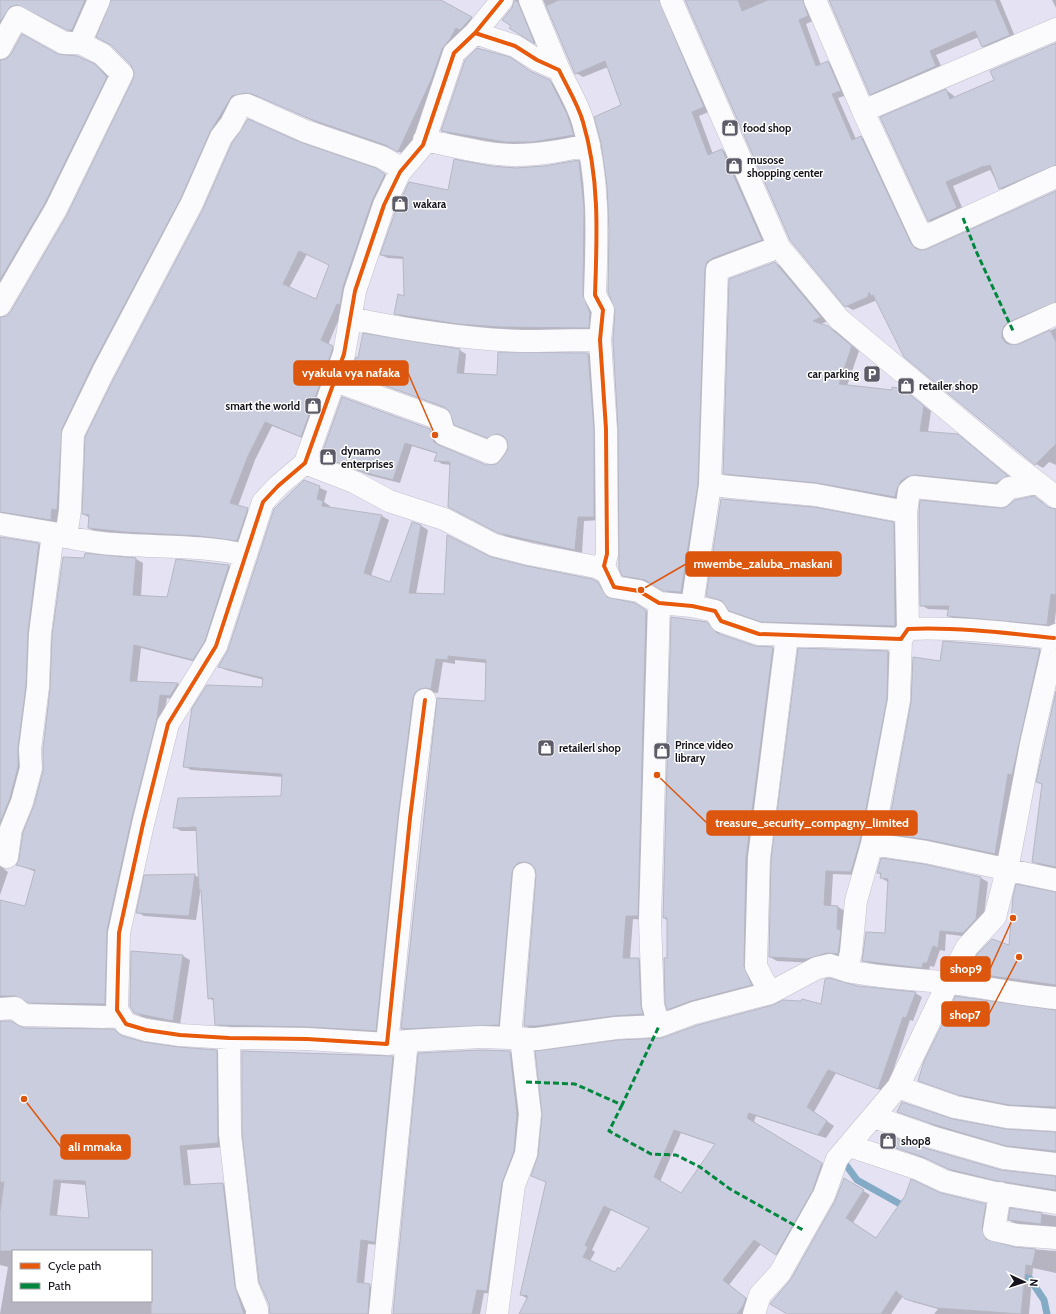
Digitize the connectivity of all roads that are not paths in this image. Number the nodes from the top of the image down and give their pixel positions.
1 (98, 0) edge
2 (502, 0) edge
3 (530, 0) edge
4 (671, 0) edge
5 (815, 0) edge
6 (1056, 29) edge
7 (475, 33) junction
8 (80, 43) junction
9 (0, 48) edge
10 (559, 70) junction
11 (863, 111) junction
12 (424, 140) junction
13 (589, 145) junction
14 (403, 169) junction
15 (1056, 177) edge
16 (779, 247) junction
17 (0, 306) edge
18 (1056, 314) edge
19 (350, 318) junction
20 (1014, 333) dead end
21 (600, 340) junction
22 (336, 381) junction
23 (496, 446) dead end
24 (305, 463) junction
25 (1037, 483) junction
26 (710, 485) junction
27 (1056, 497) edge
28 (906, 512) junction
29 (0, 524) edge
30 (59, 535) junction
31 (246, 555) junction
32 (606, 572) junction
33 (659, 603) junction
34 (692, 606) junction
35 (904, 634) junction
36 (787, 636) junction
37 (1055, 637) edge
38 (426, 700) dead end
39 (872, 844) junction
40 (7, 857) dead end
41 (1007, 870) junction
42 (524, 874) dead end
43 (1056, 880) edge
44 (847, 972) junction
45 (948, 982) junction
46 (770, 993) junction
47 (1056, 998) edge
48 (0, 1009) edge
49 (121, 1016) junction
50 (659, 1026) junction
51 (229, 1038) junction
52 (516, 1038) junction
53 (397, 1043) junction
54 (898, 1087) junction
55 (874, 1117) junction
56 (1056, 1120) edge
57 (850, 1146) junction
58 (1056, 1164) edge
59 (1000, 1193) junction
60 (1056, 1203) edge
61 (1056, 1238) edge
62 (257, 1314) edge
63 (380, 1314) edge
64 (497, 1314) edge
65 (754, 1314) edge

1 - 8 street
2 - 7 street
3 - 10 street
4 - 16 street
5 - 11 street
6 - 11 street
7 - 10 street
7 - 12 street
8 - 9 street
8 - 17 street
10 - 13 street
11 - 15 street
12 - 13 street
12 - 14 street
13 - 21 street
14 - 19 street
14 - 30 street
16 - 25 street
16 - 26 street
18 - 20 street
19 - 21 street
19 - 22 street
21 - 32 street
22 - 23 street
22 - 24 street
24 - 31 street
24 - 32 street
25 - 27 street
25 - 28 street
26 - 28 street
26 - 34 street
28 - 35 street
29 - 30 street
30 - 31 street
30 - 40 street
31 - 49 street
32 - 33 street
33 - 34 street
33 - 50 street
34 - 36 street
35 - 36 street
35 - 37 street
35 - 39 street
36 - 46 street
37 - 41 street
38 - 53 street
39 - 41 street
39 - 44 street
41 - 43 street
41 - 45 street
42 - 52 street
44 - 45 street
44 - 46 street
45 - 47 street
45 - 54 street
46 - 50 street
48 - 49 street
49 - 51 street
50 - 52 street
51 - 53 street
51 - 62 street
52 - 53 street
52 - 64 street
53 - 63 street
54 - 55 street
54 - 56 street
55 - 57 street
55 - 58 street
57 - 59 street
57 - 65 street
59 - 60 street
59 - 61 street

